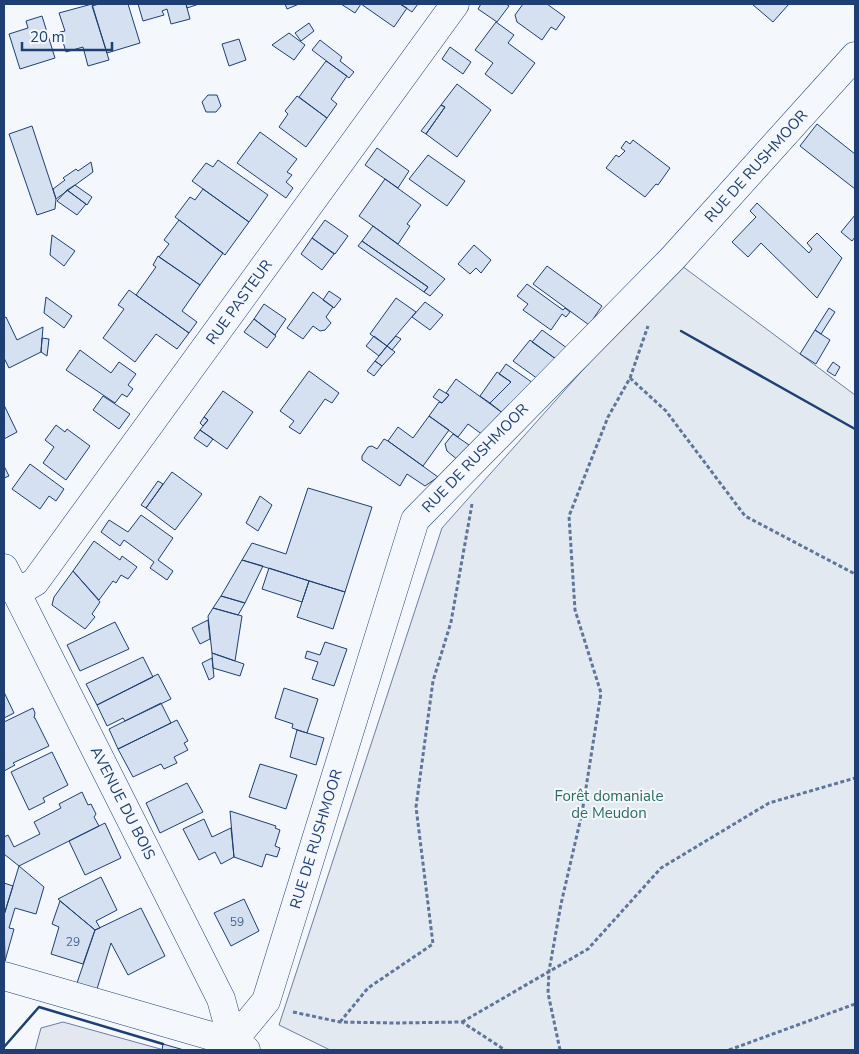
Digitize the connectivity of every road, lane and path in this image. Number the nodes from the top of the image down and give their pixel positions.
1 (455, 4) edge
2 (855, 56) edge
3 (649, 323) dead end
4 (630, 378) junction
5 (472, 502) dead end
6 (4, 568) edge
7 (855, 574) edge
8 (16, 593) junction
9 (855, 778) edge
10 (549, 971) junction
11 (4, 976) edge
12 (266, 1001) junction
13 (855, 1004) edge
14 (340, 1022) junction
15 (462, 1022) junction
16 (237, 1048) edge
17 (505, 1050) edge
18 (560, 1050) edge
19 (729, 1050) edge

1 - 8 street, RUE PASTEUR
2 - 12 street, RUE DE RUSHMOOR
3 - 4 path
4 - 7 path
4 - 10 path
5 - 14 path
6 - 8 street, AVENUE DU BOIS
8 - 16 street, AVENUE DU BOIS
9 - 10 path
10 - 15 path
10 - 18 path
11 - 16 street
12 - 14 path
12 - 16 street, RUE DE RUSHMOOR
13 - 19 path
14 - 15 path
15 - 17 path

